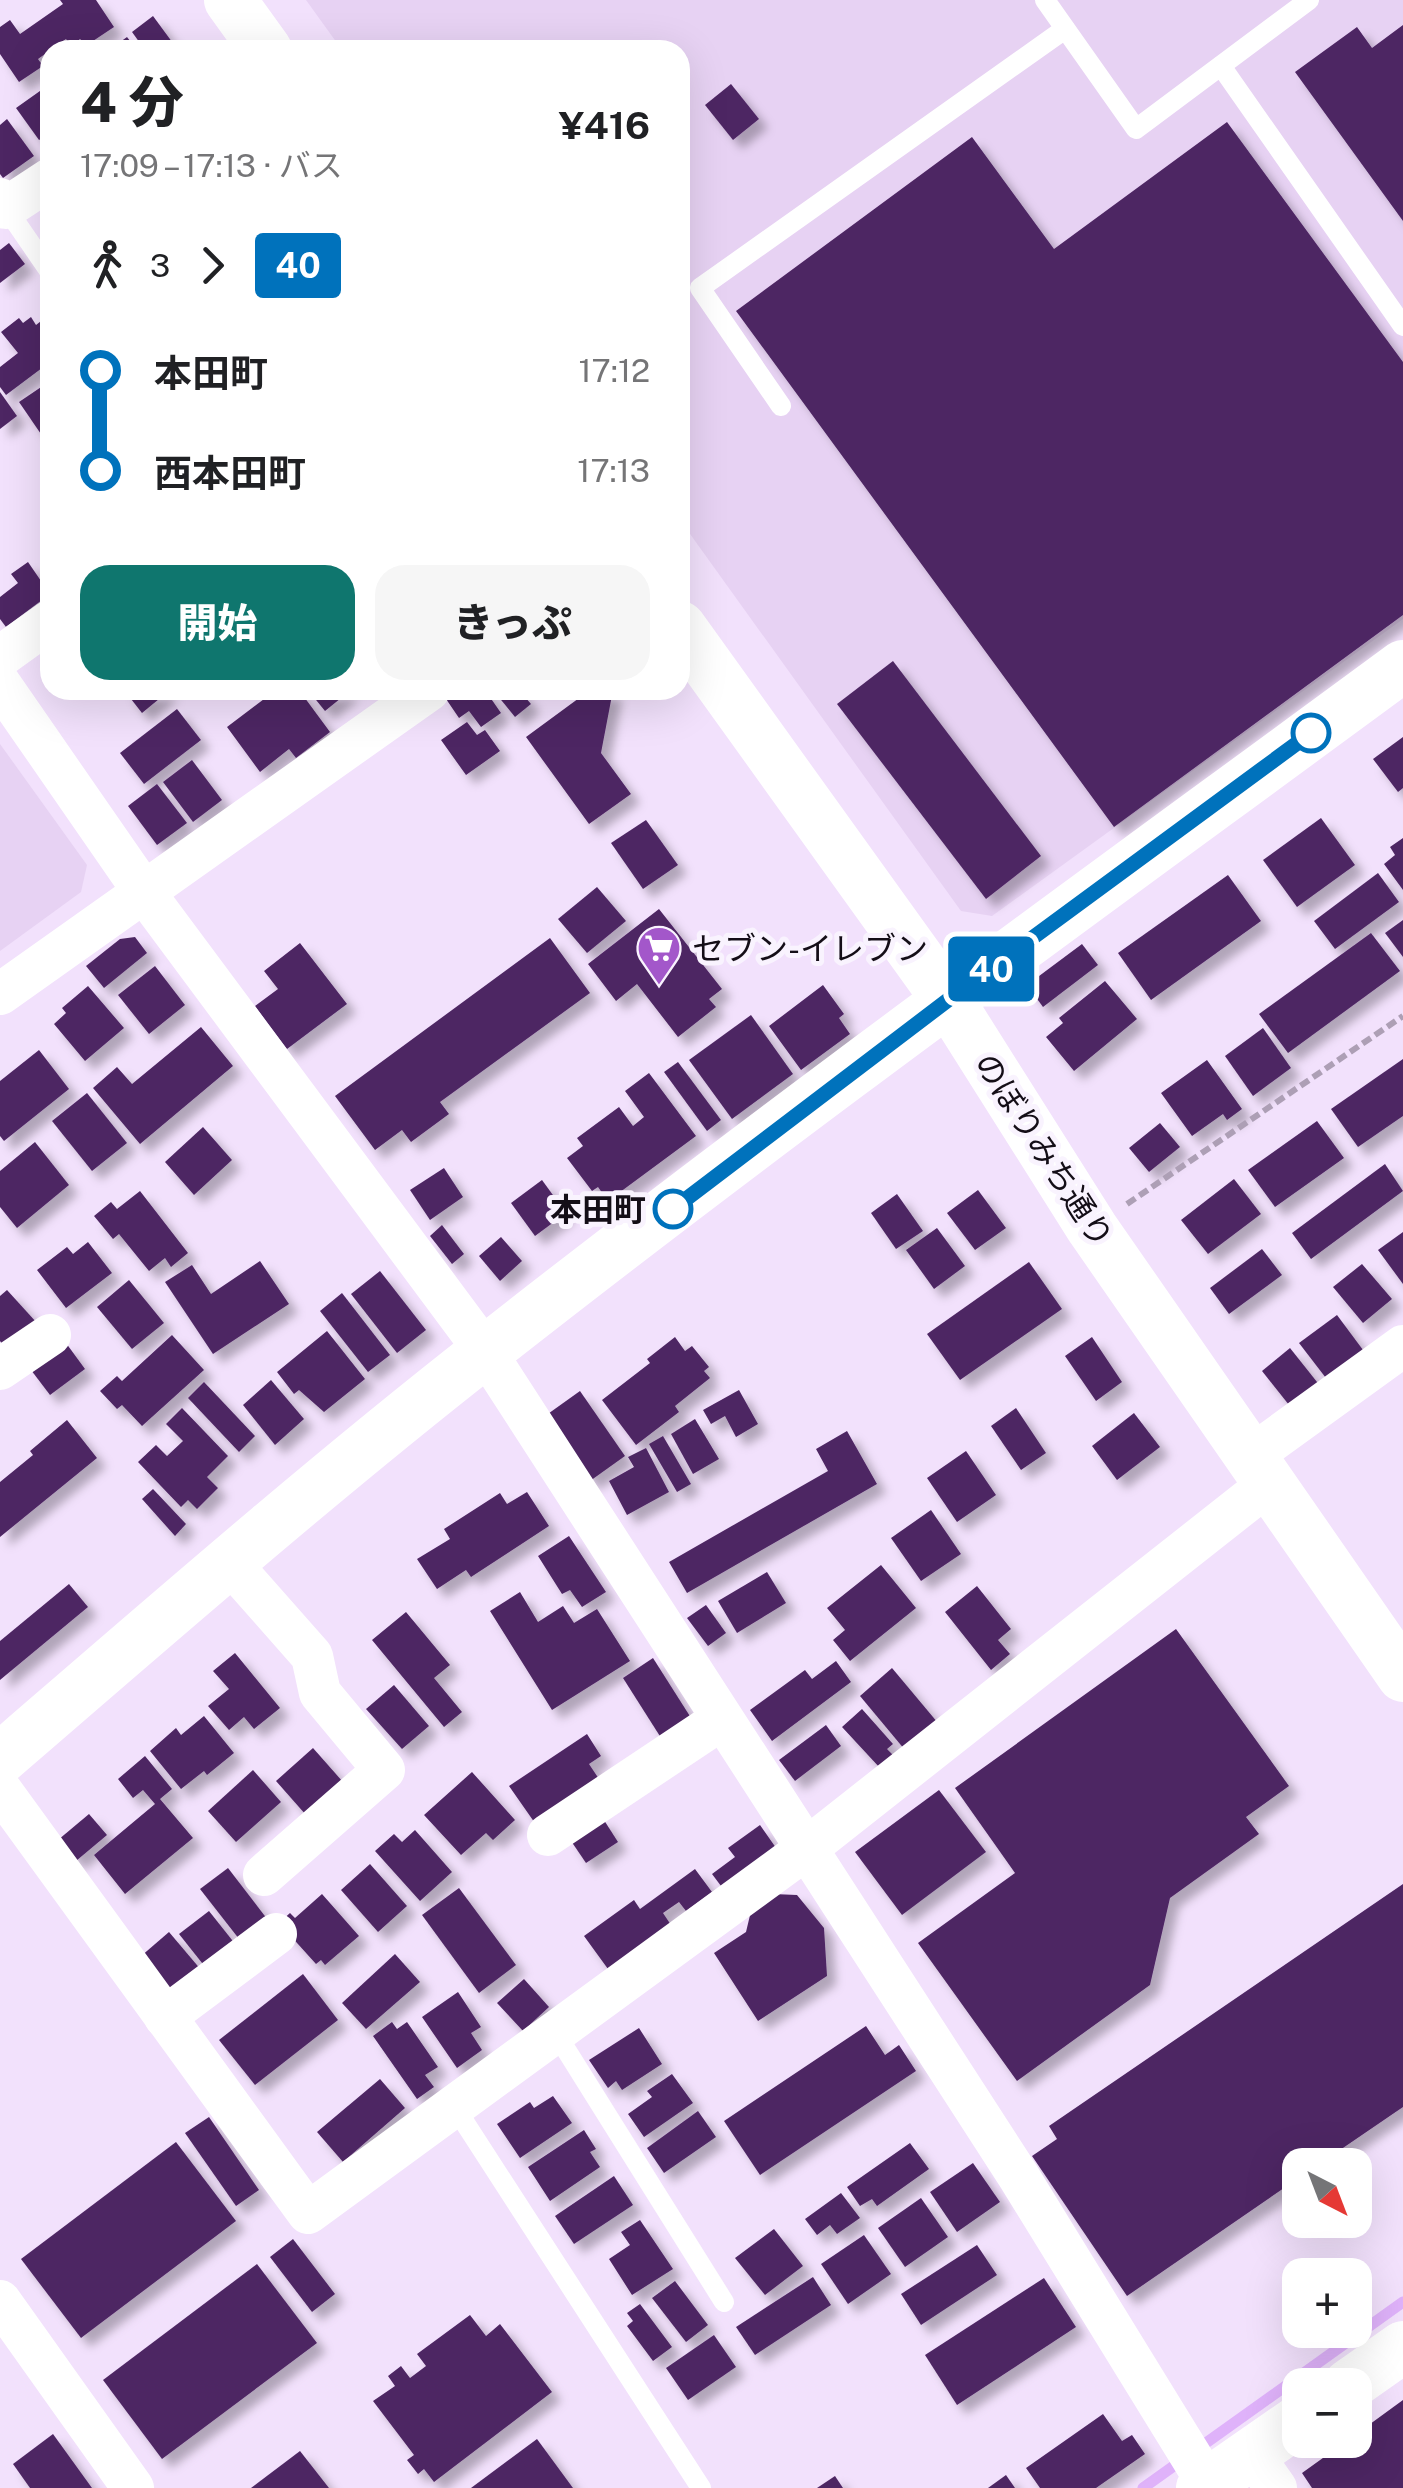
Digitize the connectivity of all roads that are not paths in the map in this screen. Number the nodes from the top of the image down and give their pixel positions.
1 (1045, 0) edge
2 (1309, 0) edge
3 (1065, 28) junction
4 (1221, 66) junction
5 (40, 184) edge
6 (3, 204) edge
7 (40, 258) edge
8 (1403, 326) edge
9 (781, 406) dead end
10 (40, 628) edge
11 (690, 642) edge
12 (0, 657) edge
13 (1403, 666) edge
14 (0, 684) edge
15 (414, 700) edge
16 (144, 892) junction
17 (0, 994) edge
18 (948, 1000) junction
19 (50, 1335) dead end
20 (1403, 1346) edge
21 (485, 1351) junction
22 (0, 1369) edge
23 (1260, 1469) junction
24 (229, 1562) junction
25 (1403, 1676) edge
26 (722, 1719) junction
27 (0, 1759) edge
28 (0, 1789) edge
29 (548, 1835) dead end
30 (806, 1849) junction
31 (264, 1876) dead end
32 (276, 1934) dead end
33 (165, 2017) junction
34 (555, 2032) junction
35 (454, 2106) junction
36 (0, 2301) edge
37 (724, 2302) dead end
38 (1403, 2346) edge
39 (1372, 2368) edge
40 (1282, 2446) edge
41 (1264, 2471) edge
42 (1205, 2486) edge
43 (133, 2488) edge
44 (702, 2488) edge

1 - 3 lane
2 - 4 lane
3 - 4 lane
3 - 9 lane
4 - 8 lane
5 - 6 street
6 - 7 lane
10 - 12 street
11 - 18 street, のぼりみち通り
13 - 18 street
14 - 16 street
15 - 16 street
16 - 17 street
16 - 21 street
18 - 21 street
18 - 23 street, のぼりみち通り
19 - 22 street
20 - 23 street
21 - 24 street
21 - 26 street
23 - 25 street, のぼりみち通り
23 - 30 street
24 - 27 street
24 - 31 street
26 - 29 street
26 - 30 street
28 - 33 street
30 - 34 street
30 - 42 street
32 - 33 street
33 - 35 street
34 - 35 street
34 - 37 lane
35 - 44 lane
36 - 43 street
38 - 39 street
40 - 41 street
41 - 42 street

